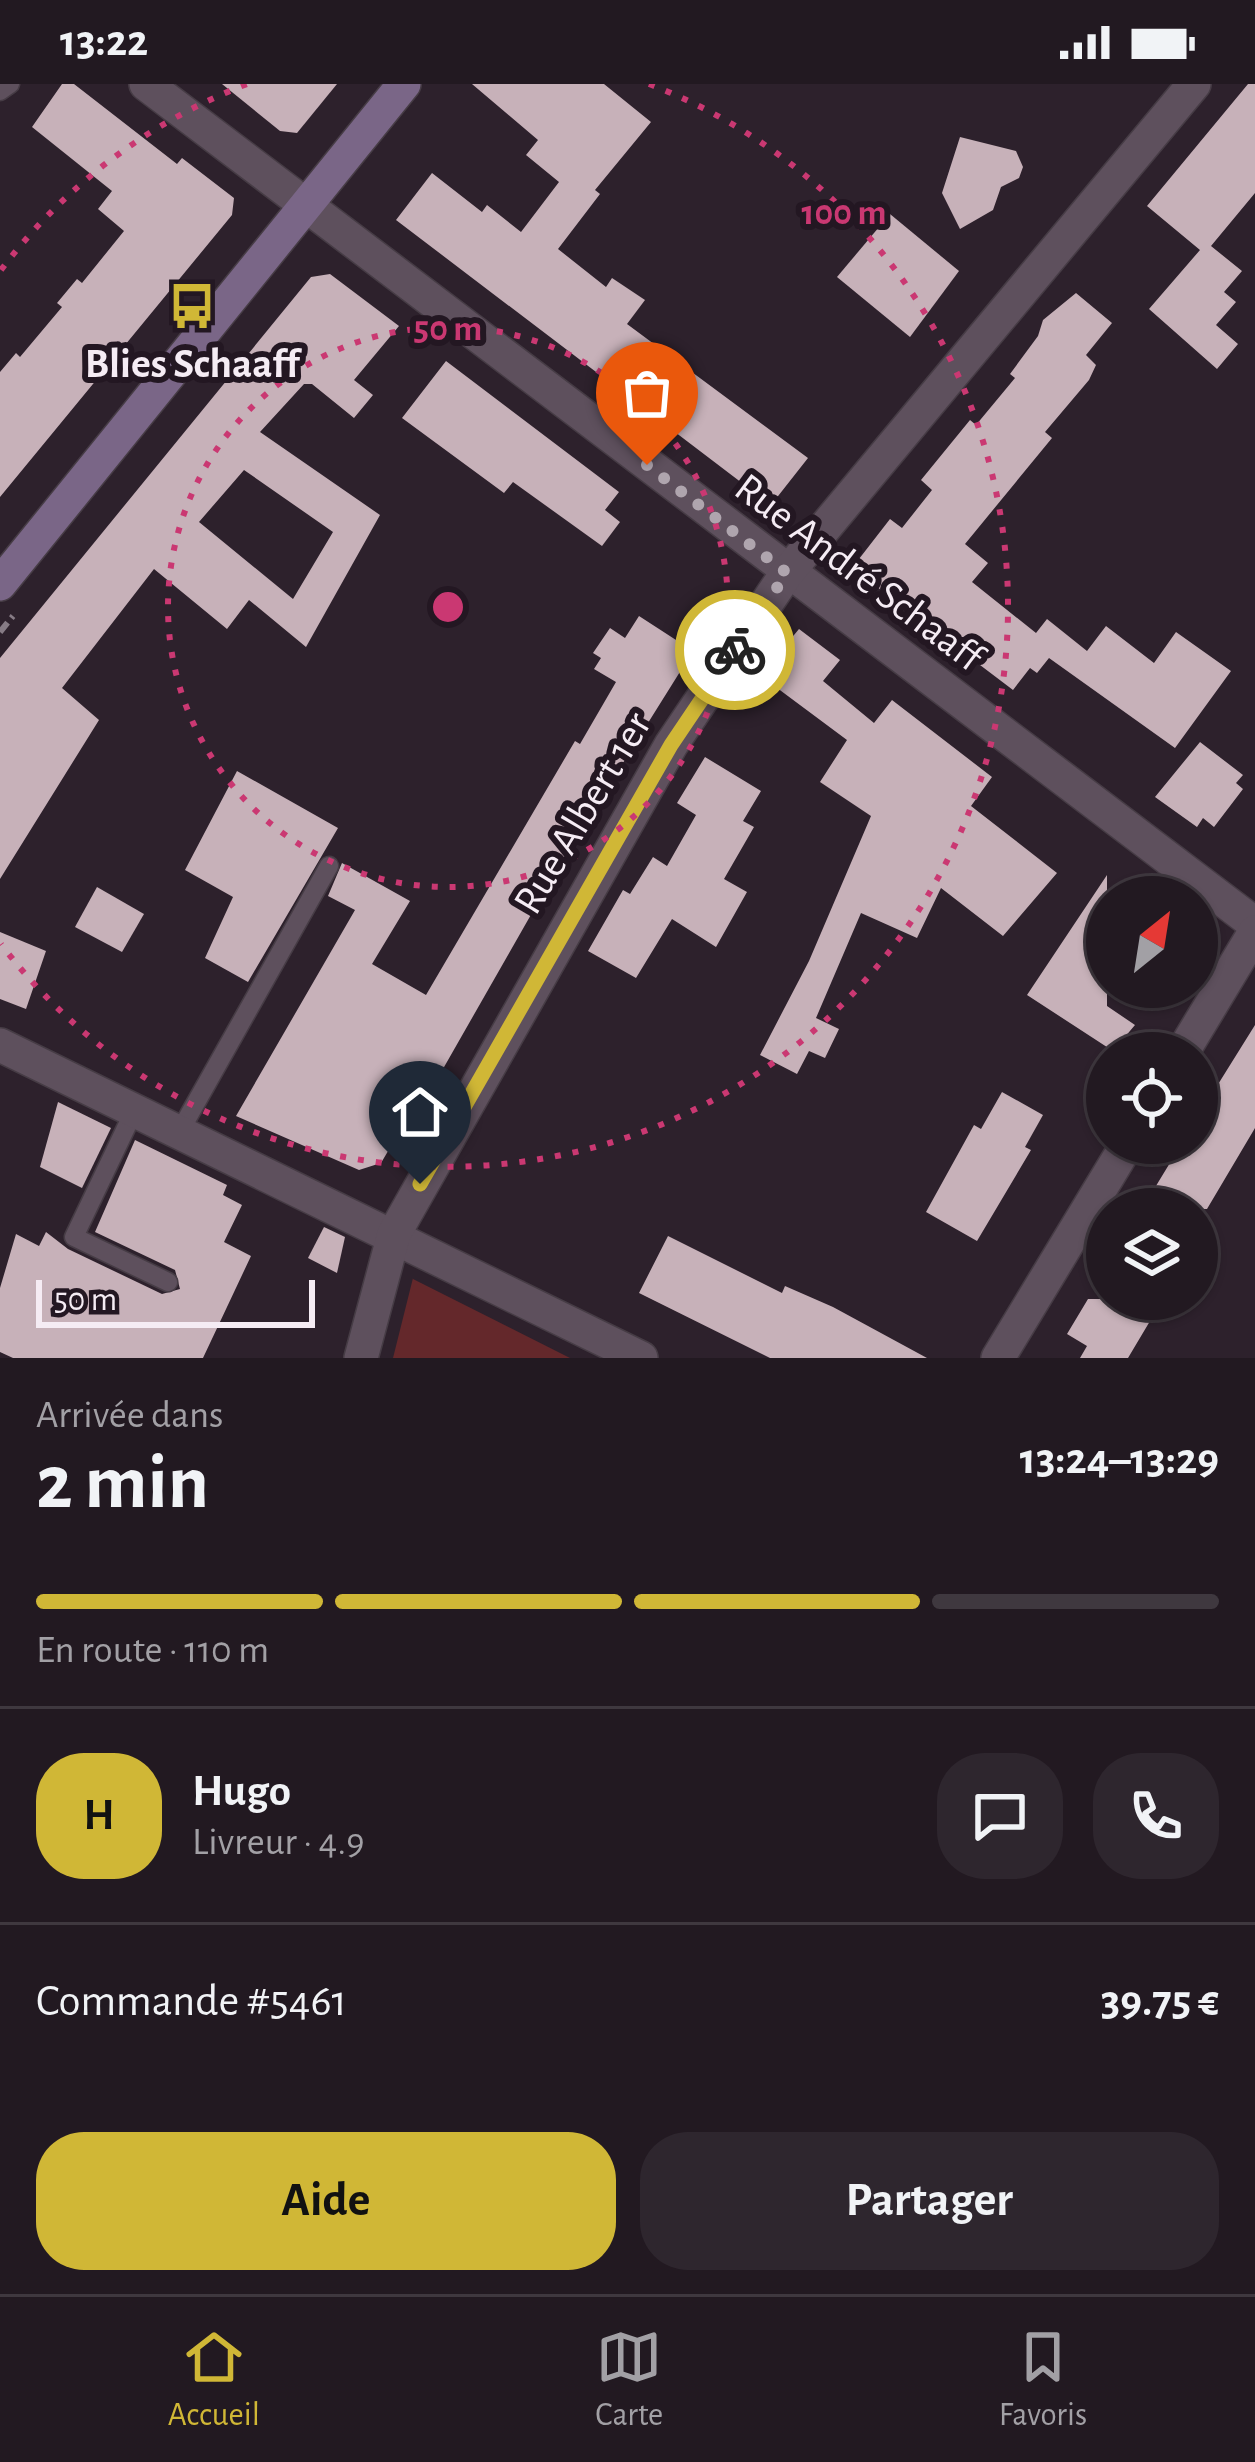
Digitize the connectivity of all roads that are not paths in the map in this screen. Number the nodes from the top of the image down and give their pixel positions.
1 (10, 84) edge
2 (146, 84) edge
3 (404, 84) edge
4 (1194, 84) edge
5 (0, 91) edge
6 (306, 205) junction
7 (787, 573) junction
8 (0, 584) edge
9 (328, 866) dead end
10 (1253, 920) edge
11 (1193, 1032) edge
12 (0, 1045) edge
13 (135, 1109) junction
14 (180, 1131) junction
15 (1114, 1164) edge
16 (394, 1234) junction
17 (168, 1282) dead end
18 (361, 1358) edge
19 (640, 1358) edge
20 (998, 1358) edge

1 - 5 lane
2 - 6 street, Rue André Schaaff
3 - 6 main road
4 - 7 street, Rue Albert 1er
6 - 7 street, Rue André Schaaff
6 - 8 main road
7 - 10 street, Rue André Schaaff
7 - 16 street, Rue Albert 1er
9 - 14 lane
10 - 11 street
12 - 13 street
13 - 14 street
13 - 17 lane
14 - 16 street
15 - 20 street
16 - 18 street, Rue Albert 1er
16 - 19 street

